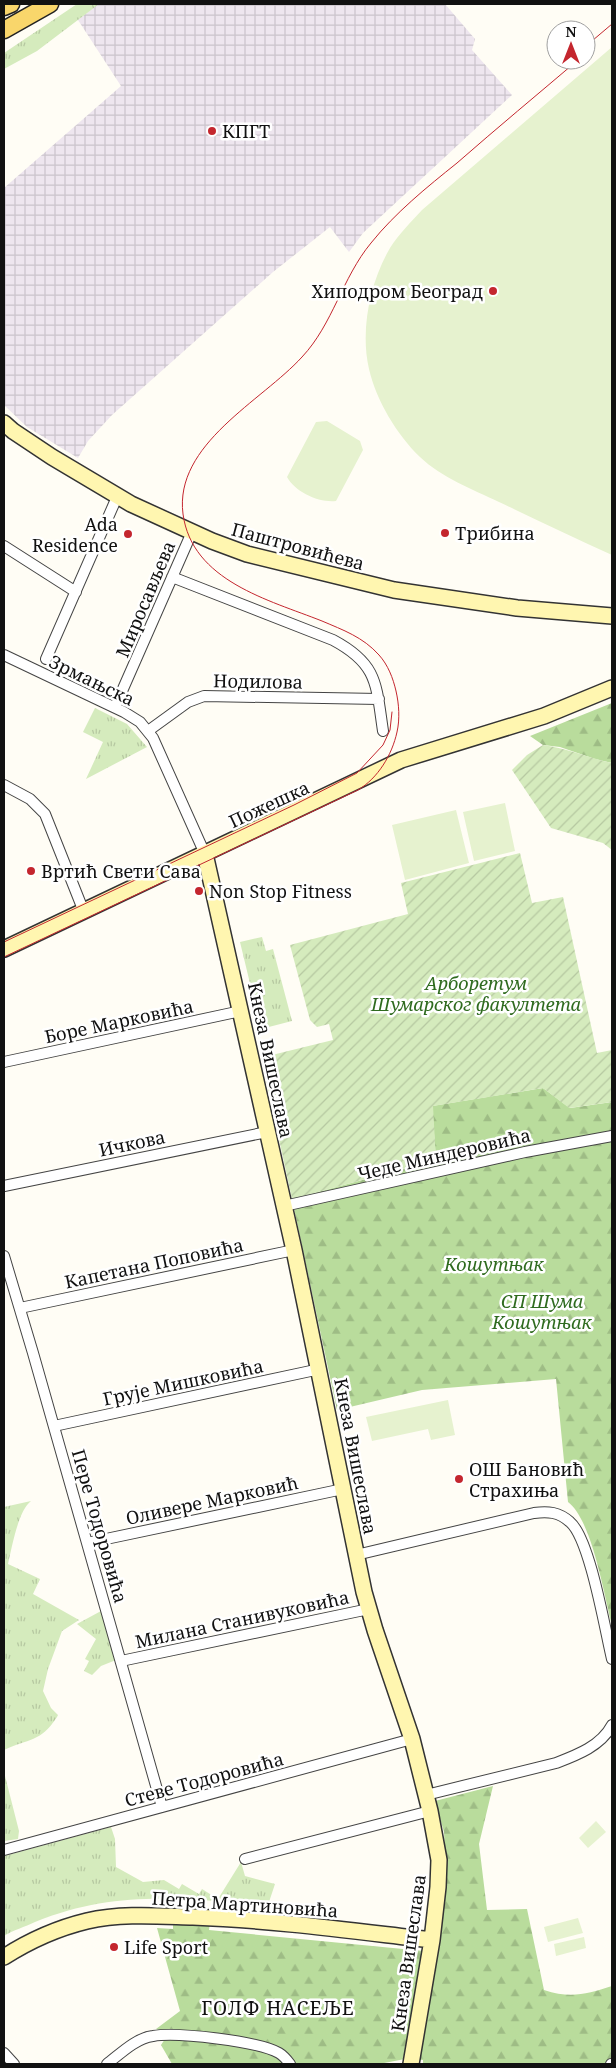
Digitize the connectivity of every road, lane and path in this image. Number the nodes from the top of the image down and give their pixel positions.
1 (10, 4) edge
2 (50, 4) edge
3 (4, 7) edge
4 (4, 30) edge
5 (7, 427) edge
6 (117, 497) junction
7 (192, 532) junction
8 (4, 546) edge
9 (172, 577) junction
10 (76, 592) junction
11 (612, 616) edge
12 (4, 655) edge
13 (46, 659) dead end
14 (612, 688) edge
15 (379, 699) junction
16 (115, 707) junction
17 (148, 731) junction
18 (383, 731) dead end
19 (4, 785) edge
20 (205, 854) junction
21 (84, 912) junction
22 (4, 949) edge
23 (241, 1011) junction
24 (4, 1062) edge
25 (267, 1132) junction
26 (612, 1136) edge
27 (4, 1186) edge
28 (284, 1206) junction
29 (294, 1250) junction
30 (4, 1256) edge
31 (20, 1308) junction
32 (320, 1369) junction
33 (54, 1426) junction
34 (343, 1489) junction
35 (87, 1543) junction
36 (356, 1555) junction
37 (369, 1609) junction
38 (612, 1659) edge
39 (121, 1661) junction
40 (612, 1725) edge
41 (412, 1739) junction
42 (426, 1795) junction
43 (162, 1807) junction
44 (430, 1811) junction
45 (4, 1850) edge
46 (245, 1859) dead end
47 (432, 1940) junction
48 (4, 1957) edge
49 (4, 2053) edge
50 (14, 2064) edge
51 (107, 2064) edge
52 (290, 2064) edge
53 (411, 2064) edge

1 - 3 main road
2 - 4 main road
5 - 6 street, Паштровићева
6 - 7 street, Паштровићева
6 - 10 street
7 - 9 street, Миросављева
7 - 11 street, Паштровићева
8 - 10 street
9 - 15 street
9 - 16 street, Миросављева
10 - 13 street
12 - 16 street, Зрмањска
14 - 20 street, Пожешка
15 - 17 street, Нодилова
15 - 18 street
16 - 17 street, Зрмањска
17 - 20 street, Зрмањска
19 - 21 street
20 - 21 street, Пожешка
20 - 23 street, Кнеза Вишеслава
21 - 22 street, Пожешка
23 - 24 street, Боре Марковића
23 - 25 street, Кнеза Вишеслава
25 - 27 street, Ичкова
25 - 28 street, Кнеза Вишеслава
26 - 28 street, Чеде Миндеровића
28 - 29 street, Кнеза Вишеслава
29 - 31 street, Капетана Поповића
29 - 32 street, Кнеза Вишеслава
30 - 31 street, Пере Тодоровића
31 - 33 street, Пере Тодоровића
32 - 33 street, Грује Мишковића
32 - 34 street, Кнеза Вишеслава
33 - 35 street, Пере Тодоровића
34 - 35 street, Оливере Марковић
34 - 36 street, Кнеза Вишеслава
35 - 39 street, Пере Тодоровића
36 - 37 street, Кнеза Вишеслава
36 - 38 street
37 - 39 street, Милана Станивуковића
37 - 41 street, Кнеза Вишеслава
39 - 43 street, Пере Тодоровића
40 - 42 street
41 - 42 street, Кнеза Вишеслава
41 - 43 street, Стеве Тодоровића
42 - 44 street, Кнеза Вишеслава
43 - 45 street, Стеве Тодоровића
44 - 46 street
44 - 47 street, Кнеза Вишеслава
47 - 48 street, Петра Мартиновића
47 - 53 street, Кнеза Вишеслава
49 - 50 street
51 - 52 street

